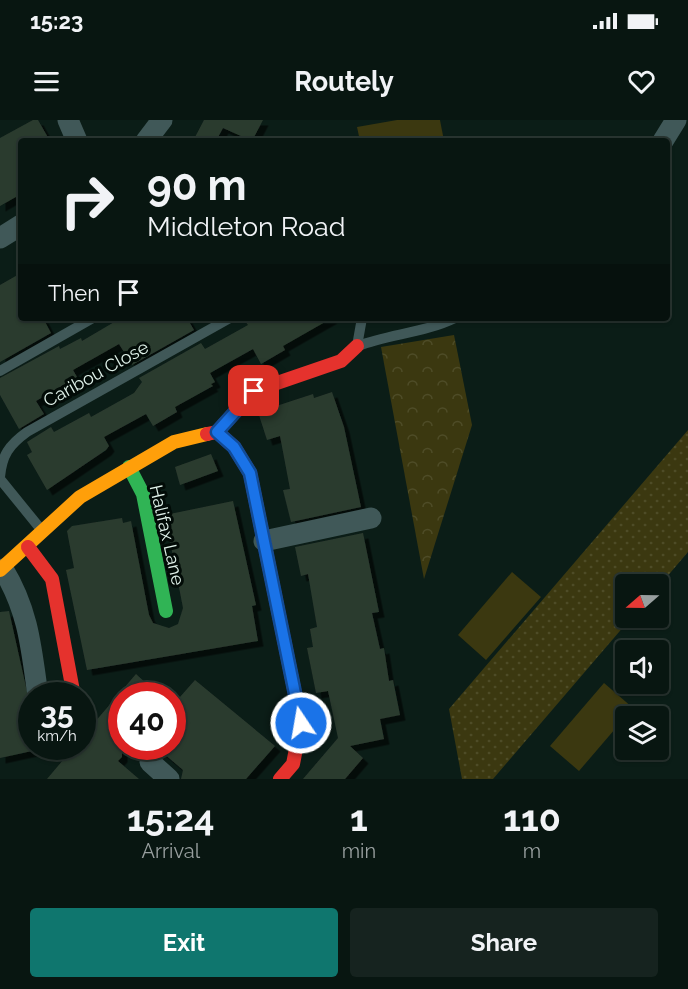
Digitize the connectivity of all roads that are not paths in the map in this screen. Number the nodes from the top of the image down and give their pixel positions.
1 (68, 120) edge
2 (162, 120) edge
3 (675, 120) edge
4 (76, 138) edge
5 (148, 138) edge
6 (665, 138) edge
7 (18, 227) edge
8 (0, 238) edge
9 (88, 321) edge
10 (225, 321) edge
11 (361, 321) edge
12 (449, 321) edge
13 (357, 346) junction
14 (0, 371) edge
15 (217, 432) junction
16 (129, 467) junction
17 (0, 478) edge
18 (371, 518) dead end
19 (41, 530) junction
20 (264, 541) junction
21 (28, 547) junction
22 (2, 570) edge
23 (166, 612) dead end
24 (36, 682) edge
25 (71, 682) edge
26 (150, 762) dead end
27 (170, 779) edge
28 (280, 779) edge

1 - 4 street
2 - 5 street
3 - 6 street
7 - 8 street
9 - 14 lane
10 - 17 lane, Caribou Close
11 - 13 lane
12 - 13 lane
13 - 15 street
15 - 16 street
15 - 20 street
16 - 19 street
16 - 23 street, Halifax Lane
17 - 19 lane
18 - 20 street
19 - 21 street
20 - 28 street
21 - 22 street
21 - 25 street
22 - 24 street
26 - 27 street

